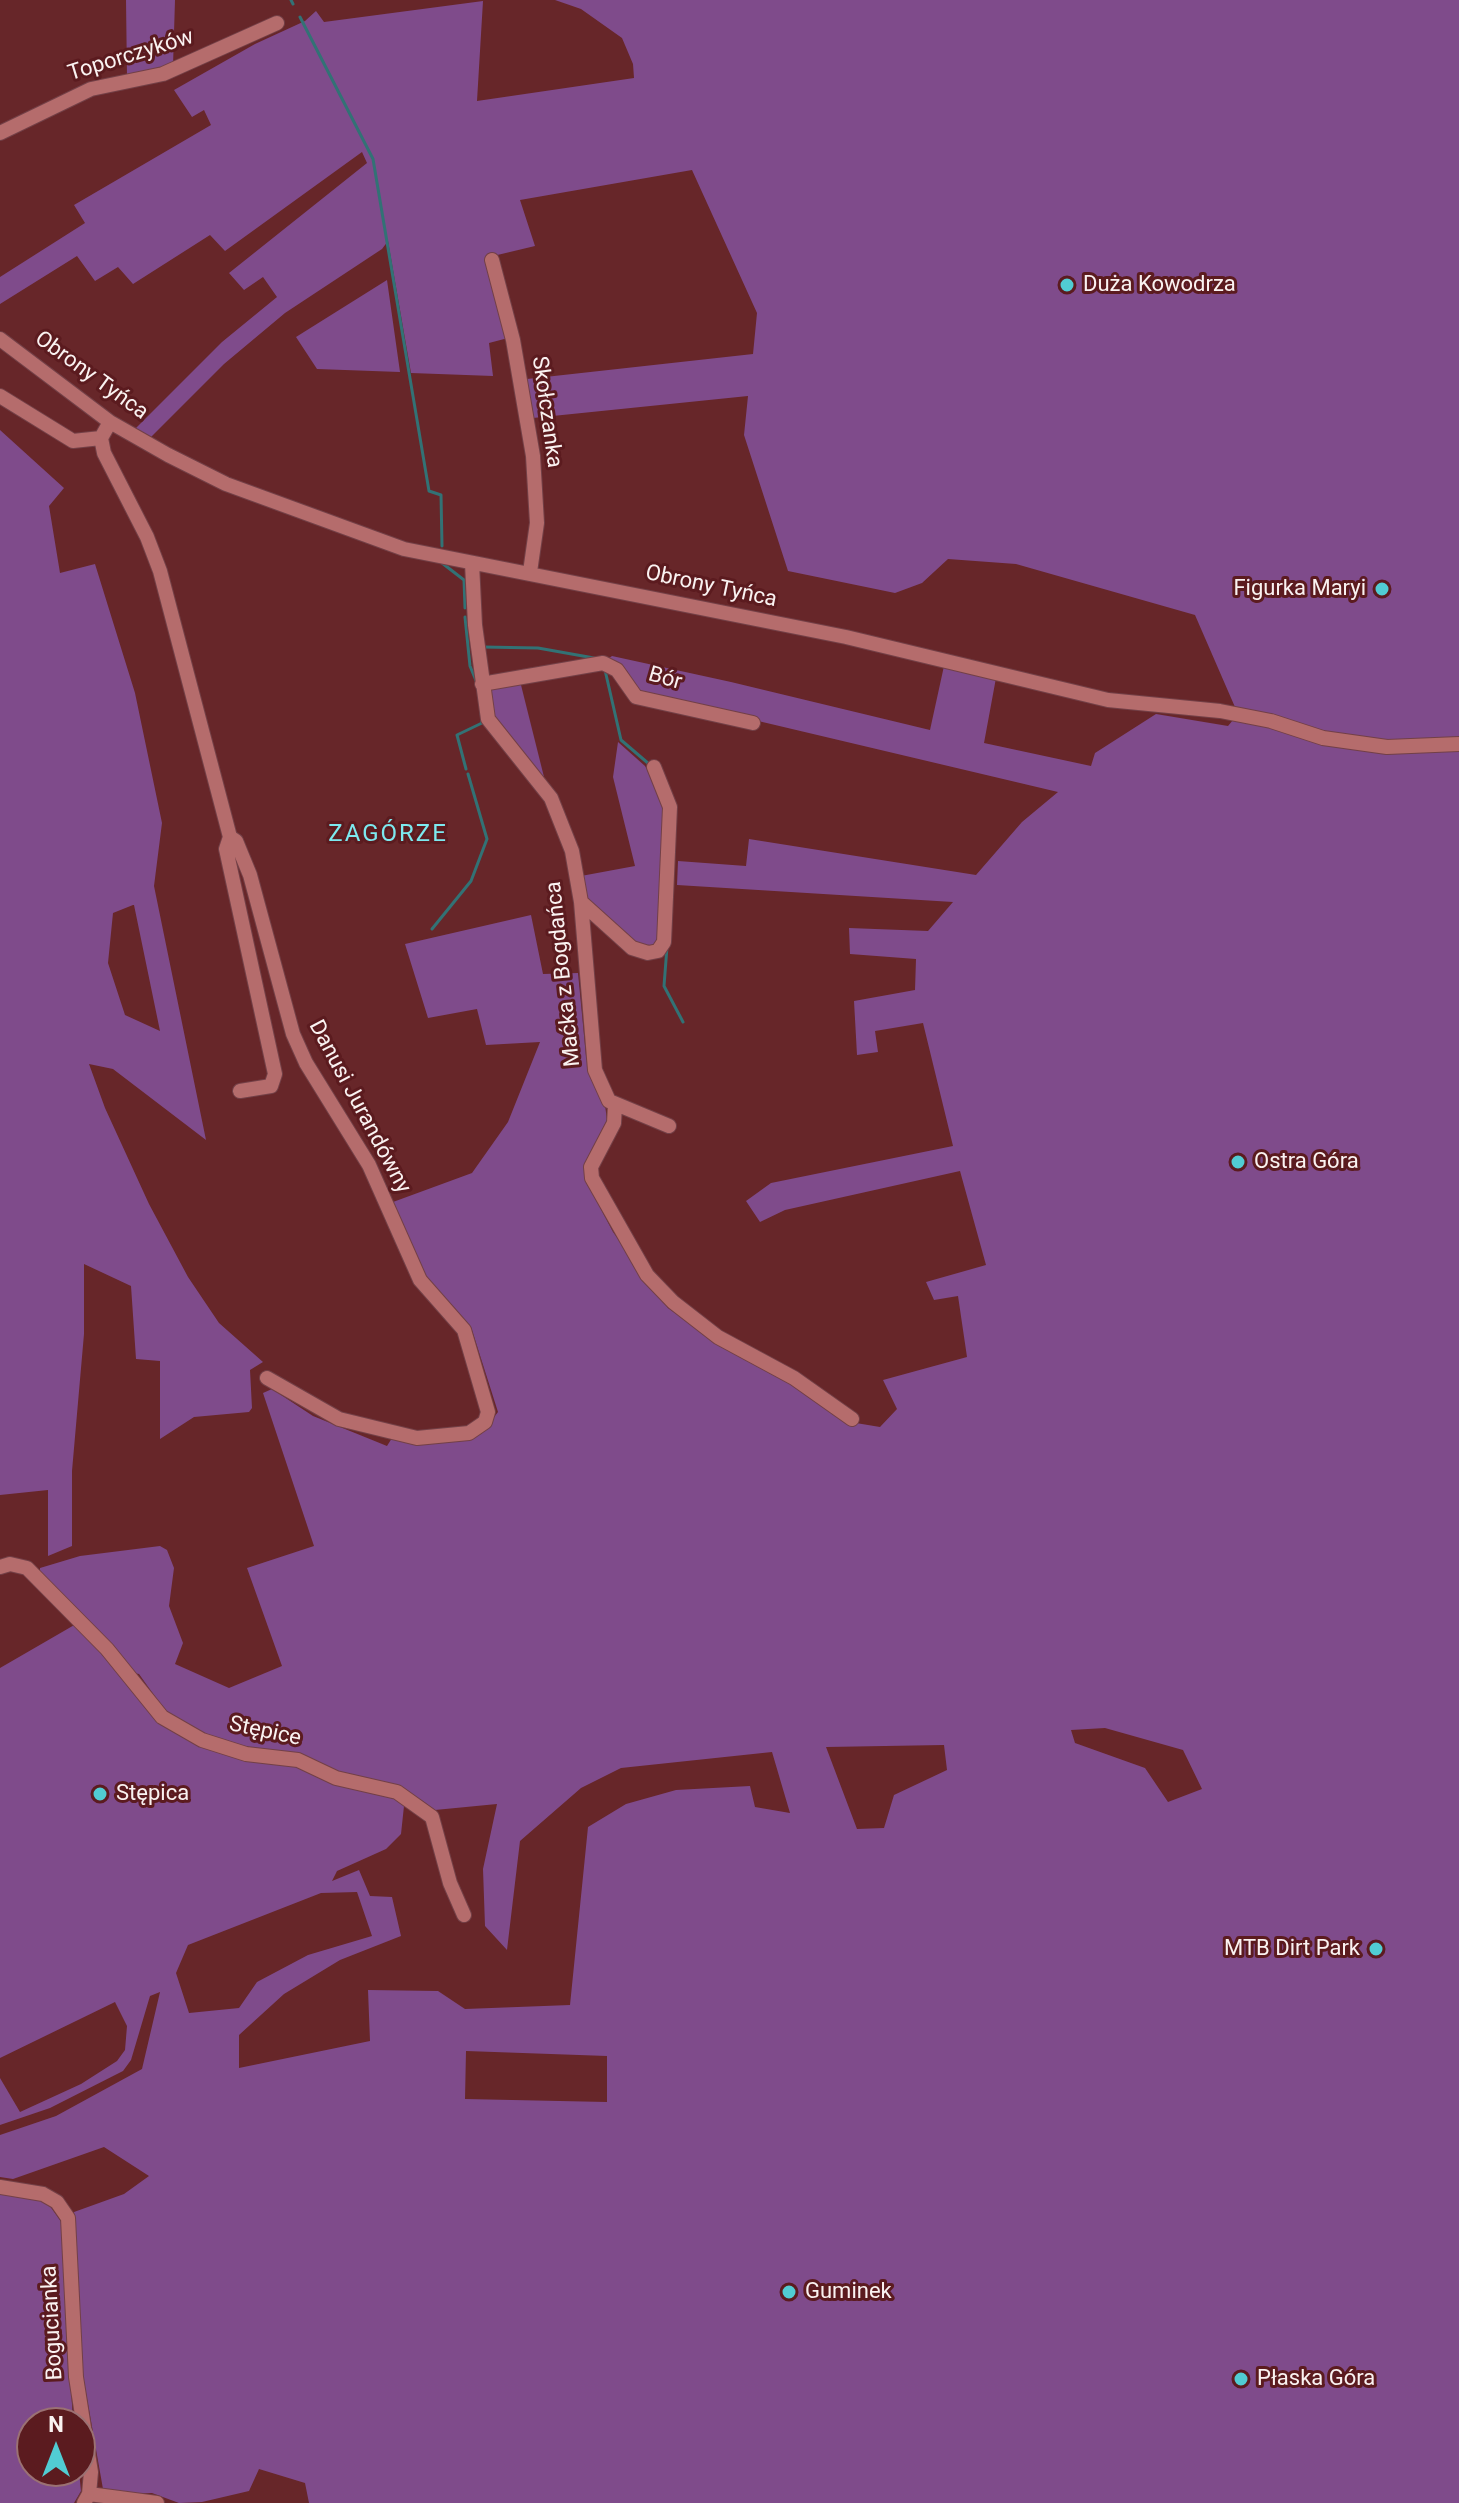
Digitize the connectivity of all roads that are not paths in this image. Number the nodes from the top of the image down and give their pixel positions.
1 (277, 23) dead end
2 (0, 133) edge
3 (492, 260) dead end
4 (0, 339) edge
5 (0, 396) edge
6 (110, 422) junction
7 (101, 438) junction
8 (472, 563) junction
9 (530, 572) junction
10 (482, 684) junction
11 (753, 723) dead end
12 (1459, 744) edge
13 (654, 767) dead end
14 (230, 837) junction
15 (581, 902) junction
16 (240, 1091) dead end
17 (615, 1105) junction
18 (669, 1126) dead end
19 (267, 1378) dead end
20 (852, 1419) dead end
21 (0, 1567) edge
22 (464, 1915) dead end
23 (0, 2187) edge
24 (87, 2498) edge
25 (157, 2503) edge

1 - 2 street, Toporczyków
3 - 9 street, Skołczanka
4 - 6 street, Obrony Tyńca
5 - 7 street
6 - 7 street
6 - 8 street, Obrony Tyńca
7 - 14 street, Danusi Jurandówny
8 - 9 street, Obrony Tyńca
8 - 10 street, Maćka z Bogdańca
9 - 12 street, Obrony Tyńca
10 - 11 street, Bór
10 - 15 street, Maćka z Bogdańca
13 - 15 street
14 - 16 street
14 - 19 street, Danusi Jurandówny
15 - 17 street, Maćka z Bogdańca
17 - 18 street
17 - 20 street
21 - 22 street, Stępice
23 - 24 street, Bogucianka
24 - 25 street

